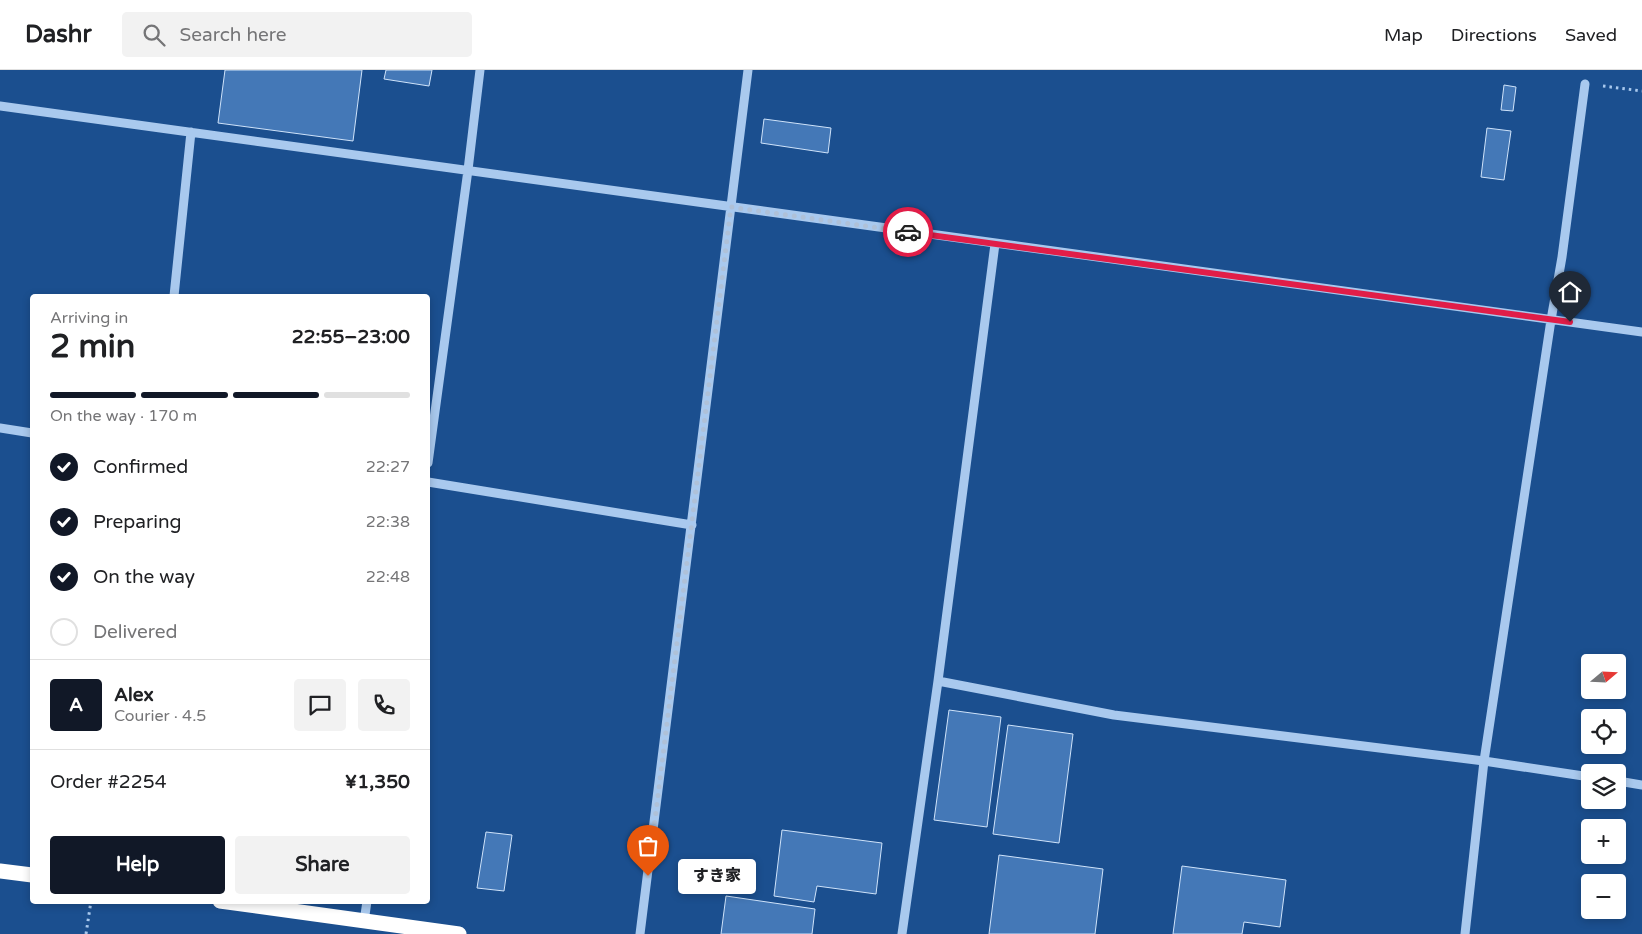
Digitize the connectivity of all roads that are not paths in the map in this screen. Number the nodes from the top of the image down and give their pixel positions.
1 (480, 70) edge
2 (748, 70) edge
3 (1585, 84) road end
4 (0, 106) edge
5 (191, 132) junction
6 (468, 170) junction
7 (731, 207) junction
8 (995, 244) junction
9 (174, 294) edge
10 (1551, 320) junction
11 (1642, 332) edge
12 (0, 428) edge
13 (30, 433) edge
14 (430, 448) edge
15 (430, 482) edge
16 (692, 525) junction
17 (938, 681) junction
18 (1484, 761) junction
19 (1581, 776) edge
20 (1626, 782) edge
21 (1642, 785) edge
22 (0, 871) edge
23 (30, 875) edge
24 (241, 904) edge
25 (367, 904) edge
26 (364, 922) junction
27 (459, 934) edge
28 (640, 934) edge
29 (902, 934) edge
30 (1465, 934) edge

1 - 6 street
2 - 7 street
3 - 10 street
4 - 5 street
5 - 6 street
5 - 9 street
6 - 7 street
6 - 14 street
7 - 8 street
7 - 16 street
8 - 10 street
8 - 17 street
10 - 11 street
10 - 18 street
12 - 13 street
15 - 16 street
16 - 28 street
17 - 18 street
17 - 29 street
18 - 19 street
18 - 30 street
20 - 21 street
22 - 23 highway
24 - 26 highway
25 - 26 street
26 - 27 highway

